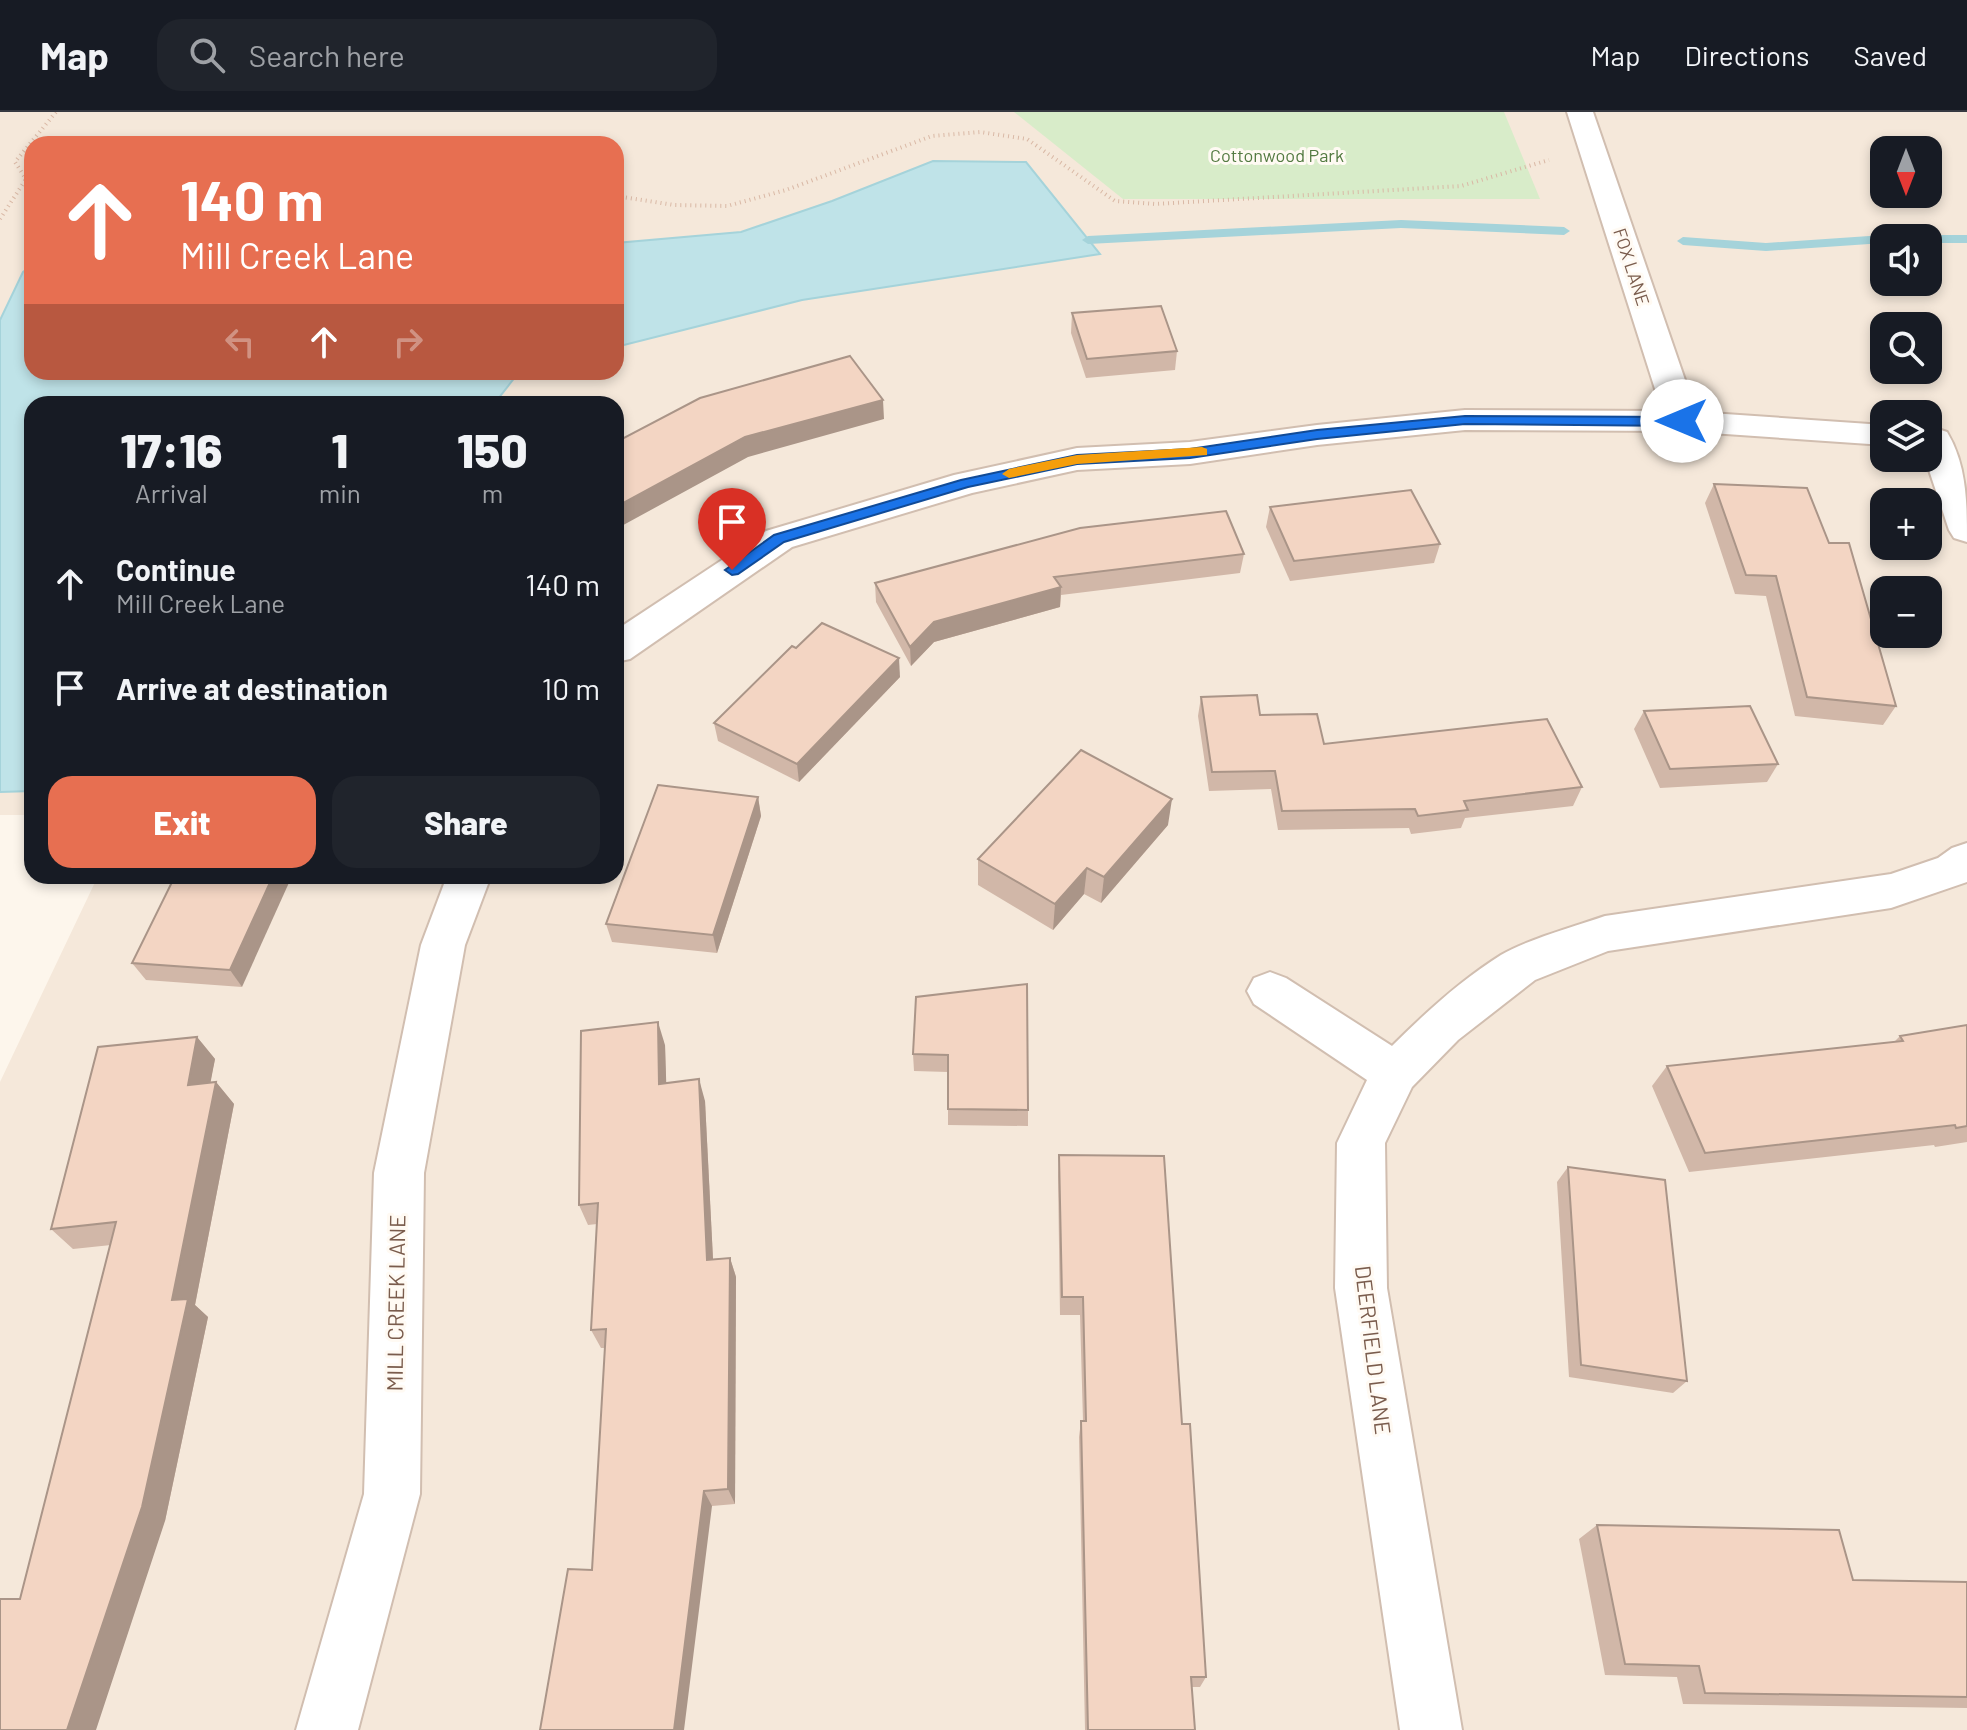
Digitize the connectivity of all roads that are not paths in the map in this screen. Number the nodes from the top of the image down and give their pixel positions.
1 (1580, 112) edge
2 (1682, 421) junction
3 (1870, 434) edge
4 (1943, 439) edge
5 (1967, 530) edge
6 (624, 644) edge
7 (1967, 860) edge
8 (466, 884) edge
9 (1270, 991) dead end
10 (1395, 1073) junction
11 (327, 1730) edge
12 (1431, 1730) edge

1 - 2 street, FOX LANE
2 - 3 street
2 - 6 street
4 - 5 street
7 - 10 street, DEERFIELD LANE
8 - 11 street, MILL CREEK LANE
9 - 10 street
10 - 12 street, DEERFIELD LANE

